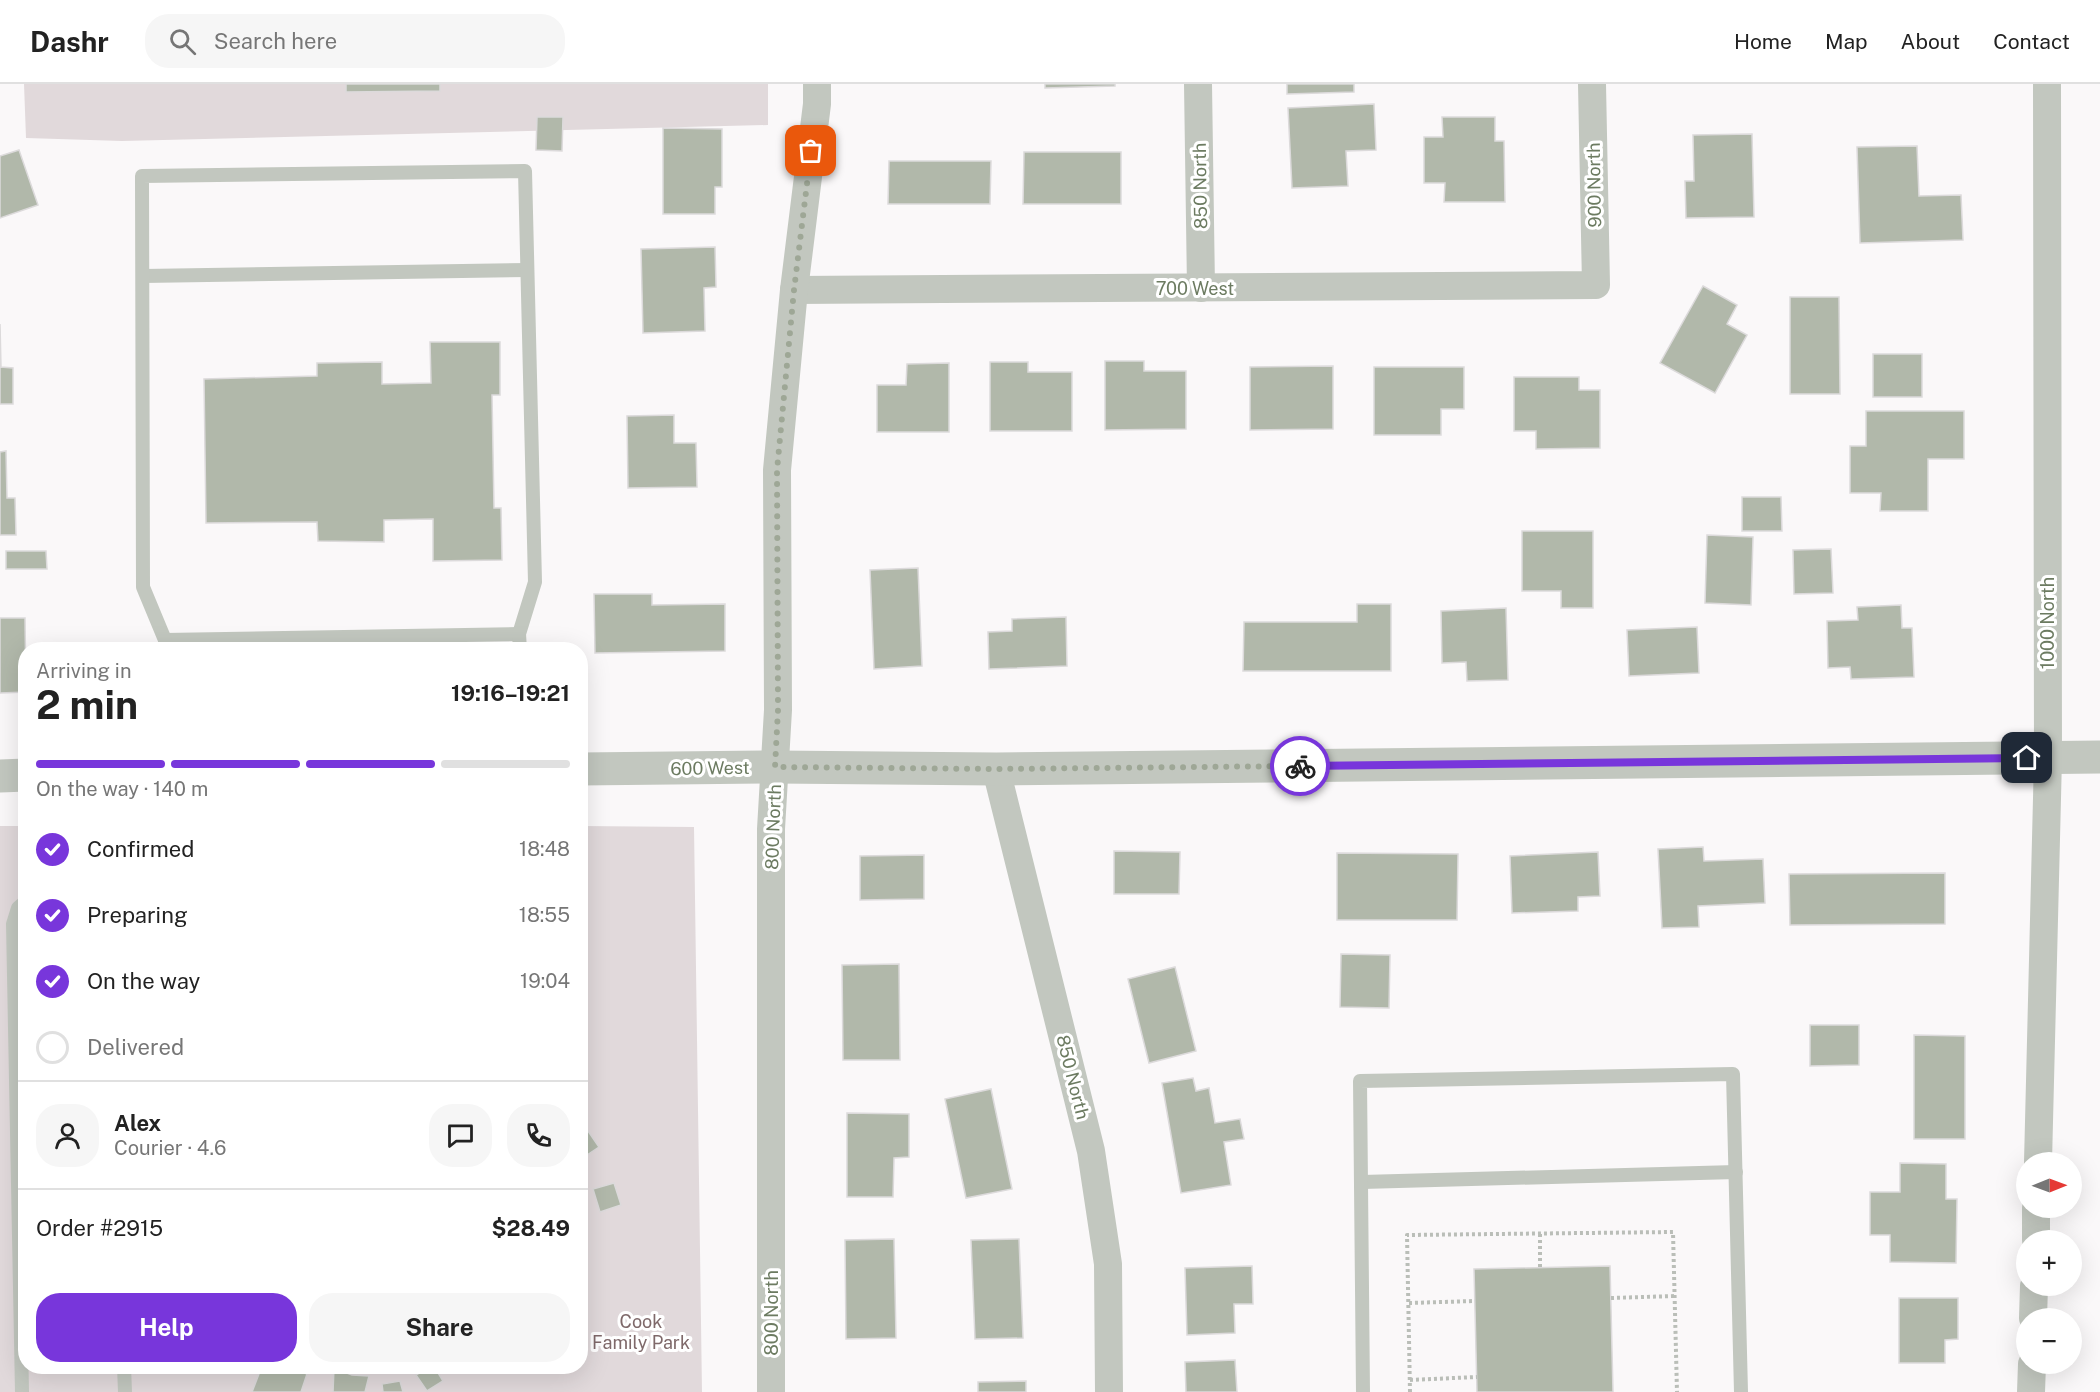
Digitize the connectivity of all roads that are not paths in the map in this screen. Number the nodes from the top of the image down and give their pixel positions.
1 (817, 84) edge
2 (1198, 84) edge
3 (1592, 84) edge
4 (2047, 84) edge
5 (527, 270) junction
6 (142, 276) junction
7 (1596, 285) joint
8 (1201, 288) junction
9 (794, 290) junction
10 (519, 634) junction
11 (164, 642) edge
12 (262, 642) edge
13 (520, 642) edge
14 (2100, 757) edge
15 (2049, 758) junction
16 (775, 767) junction
17 (588, 769) edge
18 (996, 769) junction
19 (18, 775) edge
20 (0, 776) edge
21 (18, 908) edge
22 (2038, 1152) edge
23 (1736, 1172) junction
24 (1362, 1182) junction
25 (18, 1184) edge
26 (22, 1374) edge
27 (124, 1374) edge
28 (2032, 1374) edge
29 (22, 1392) edge
30 (125, 1392) edge
31 (771, 1392) edge
32 (1109, 1392) edge
33 (1363, 1392) edge
34 (1741, 1392) edge
35 (2031, 1392) edge

1 - 9 street, 800 North
2 - 8 street, 850 North
3 - 7 street, 900 North
4 - 15 street, 1000 North
5 - 6 lane
5 - 6 lane
5 - 10 lane
6 - 11 lane
7 - 8 street, 700 West
8 - 9 street, 700 West
9 - 16 street, 800 North
10 - 12 lane
10 - 13 lane
14 - 15 street, 600 West
15 - 18 street, 600 West
15 - 22 street, 1000 North
16 - 17 street, 600 West
16 - 18 street, 600 West
16 - 31 street, 800 North
18 - 32 street, 850 North
19 - 20 street
21 - 25 lane
23 - 24 lane
23 - 24 lane
23 - 34 lane
24 - 33 lane
26 - 29 lane
27 - 30 lane
28 - 35 street

